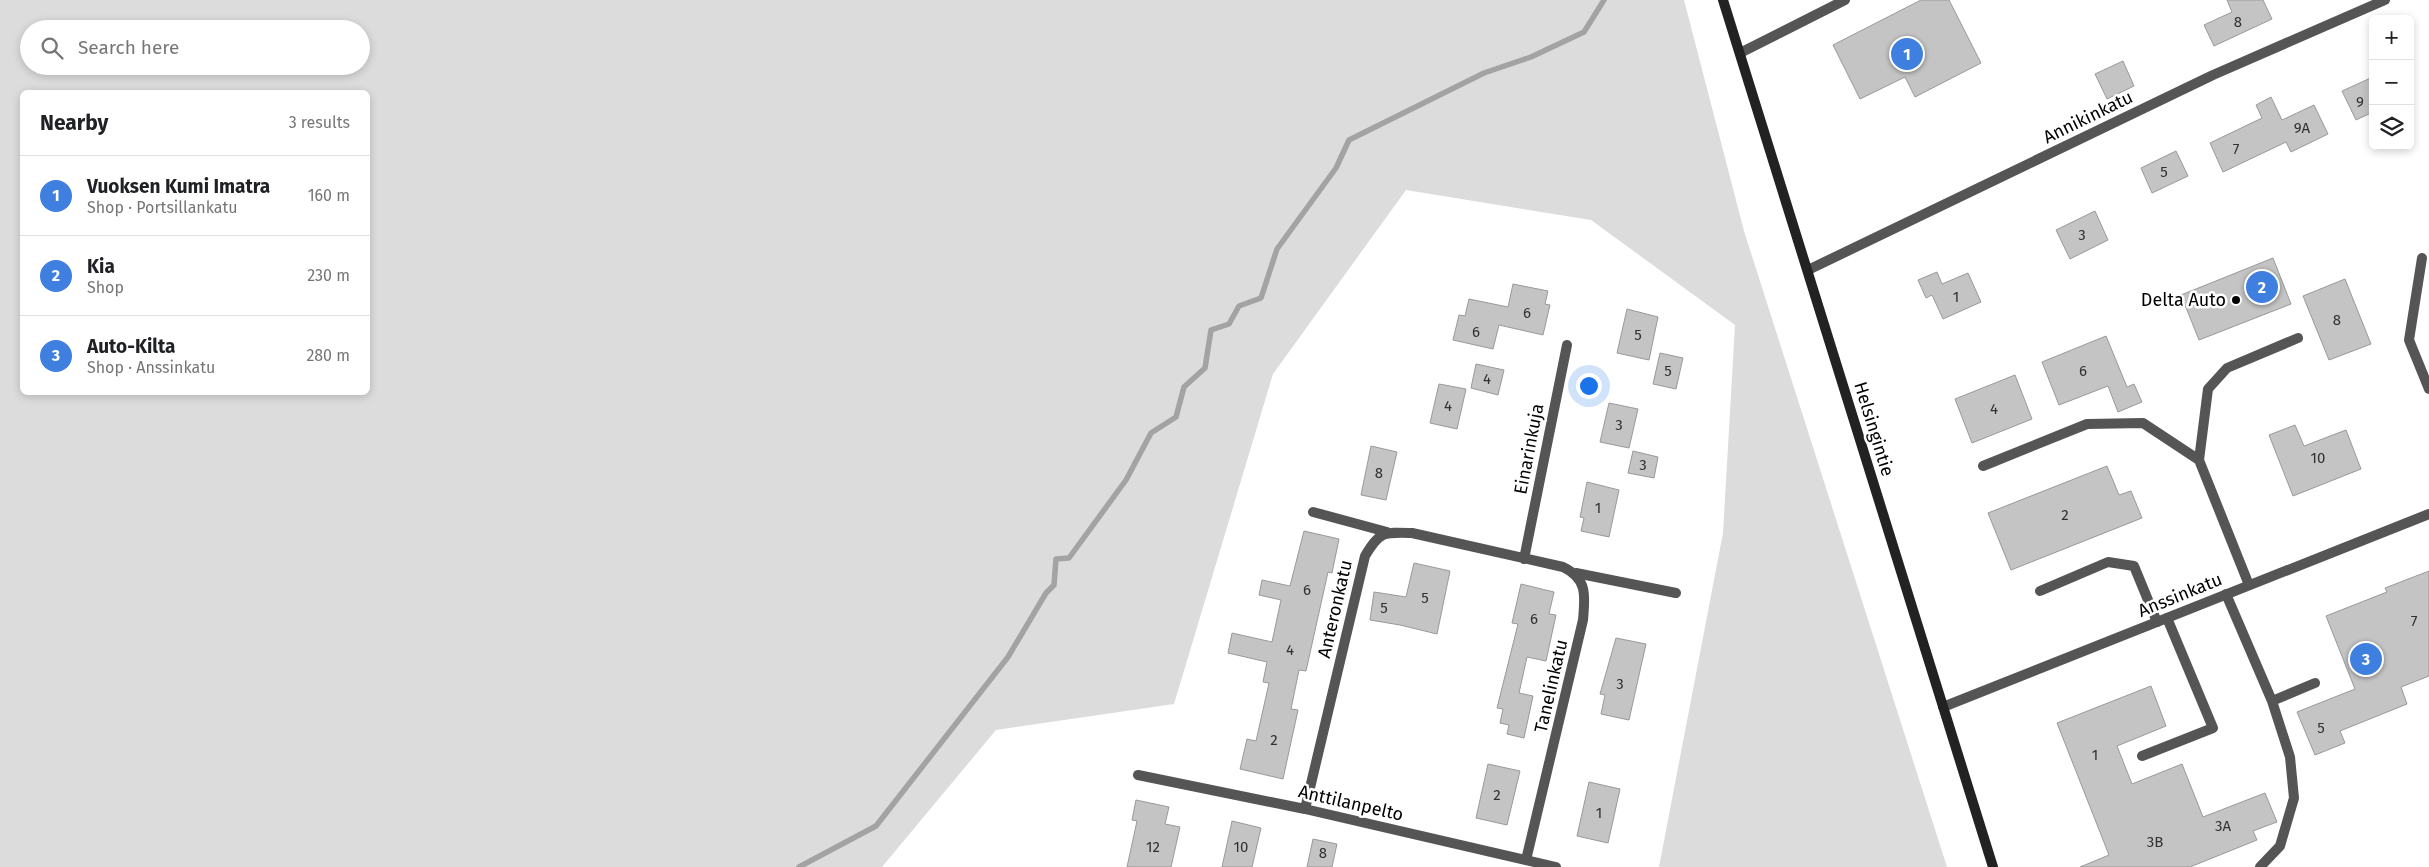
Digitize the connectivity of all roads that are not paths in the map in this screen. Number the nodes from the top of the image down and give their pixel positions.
1 (1724, 0) edge
2 (1845, 0) edge
3 (2385, 0) edge
4 (1740, 53) junction
5 (2422, 258) dead end
6 (1808, 270) junction
7 (2298, 338) dead end
8 (1567, 345) dead end
9 (2429, 389) edge
10 (2199, 460) junction
11 (1983, 466) dead end
12 (1313, 512) dead end
13 (2429, 514) edge
14 (1387, 532) junction
15 (1524, 559) junction
16 (1576, 573) junction
17 (2249, 585) junction
18 (2040, 591) dead end
19 (1676, 593) dead end
20 (2226, 594) junction
21 (2162, 620) junction
22 (2315, 683) dead end
23 (2272, 701) junction
24 (1943, 707) junction
25 (2142, 756) dead end
26 (1138, 775) dead end
27 (1305, 809) junction
28 (1526, 860) junction
29 (1556, 867) edge
30 (1992, 867) edge
31 (2260, 867) edge

1 - 4 main road, Helsingintie
2 - 4 street
3 - 6 street, Annikinkatu
4 - 6 main road, Helsingintie
5 - 9 street
6 - 24 main road, Helsingintie
7 - 10 street
8 - 15 street, Einarinkuja
10 - 11 street
10 - 17 street
12 - 14 street
13 - 17 street, Anssinkatu
14 - 15 street
14 - 27 street, Anteronkatu
15 - 16 street
16 - 19 street
16 - 28 street, Tanelinkatu
17 - 20 street, Anssinkatu
18 - 21 street
20 - 21 street, Anssinkatu
20 - 23 street
21 - 24 street, Anssinkatu
21 - 25 street
22 - 23 street
23 - 31 street
24 - 30 main road, Helsingintie
26 - 27 street, Anttilanpelto
27 - 28 street, Anttilanpelto
28 - 29 street, Anttilanpelto

